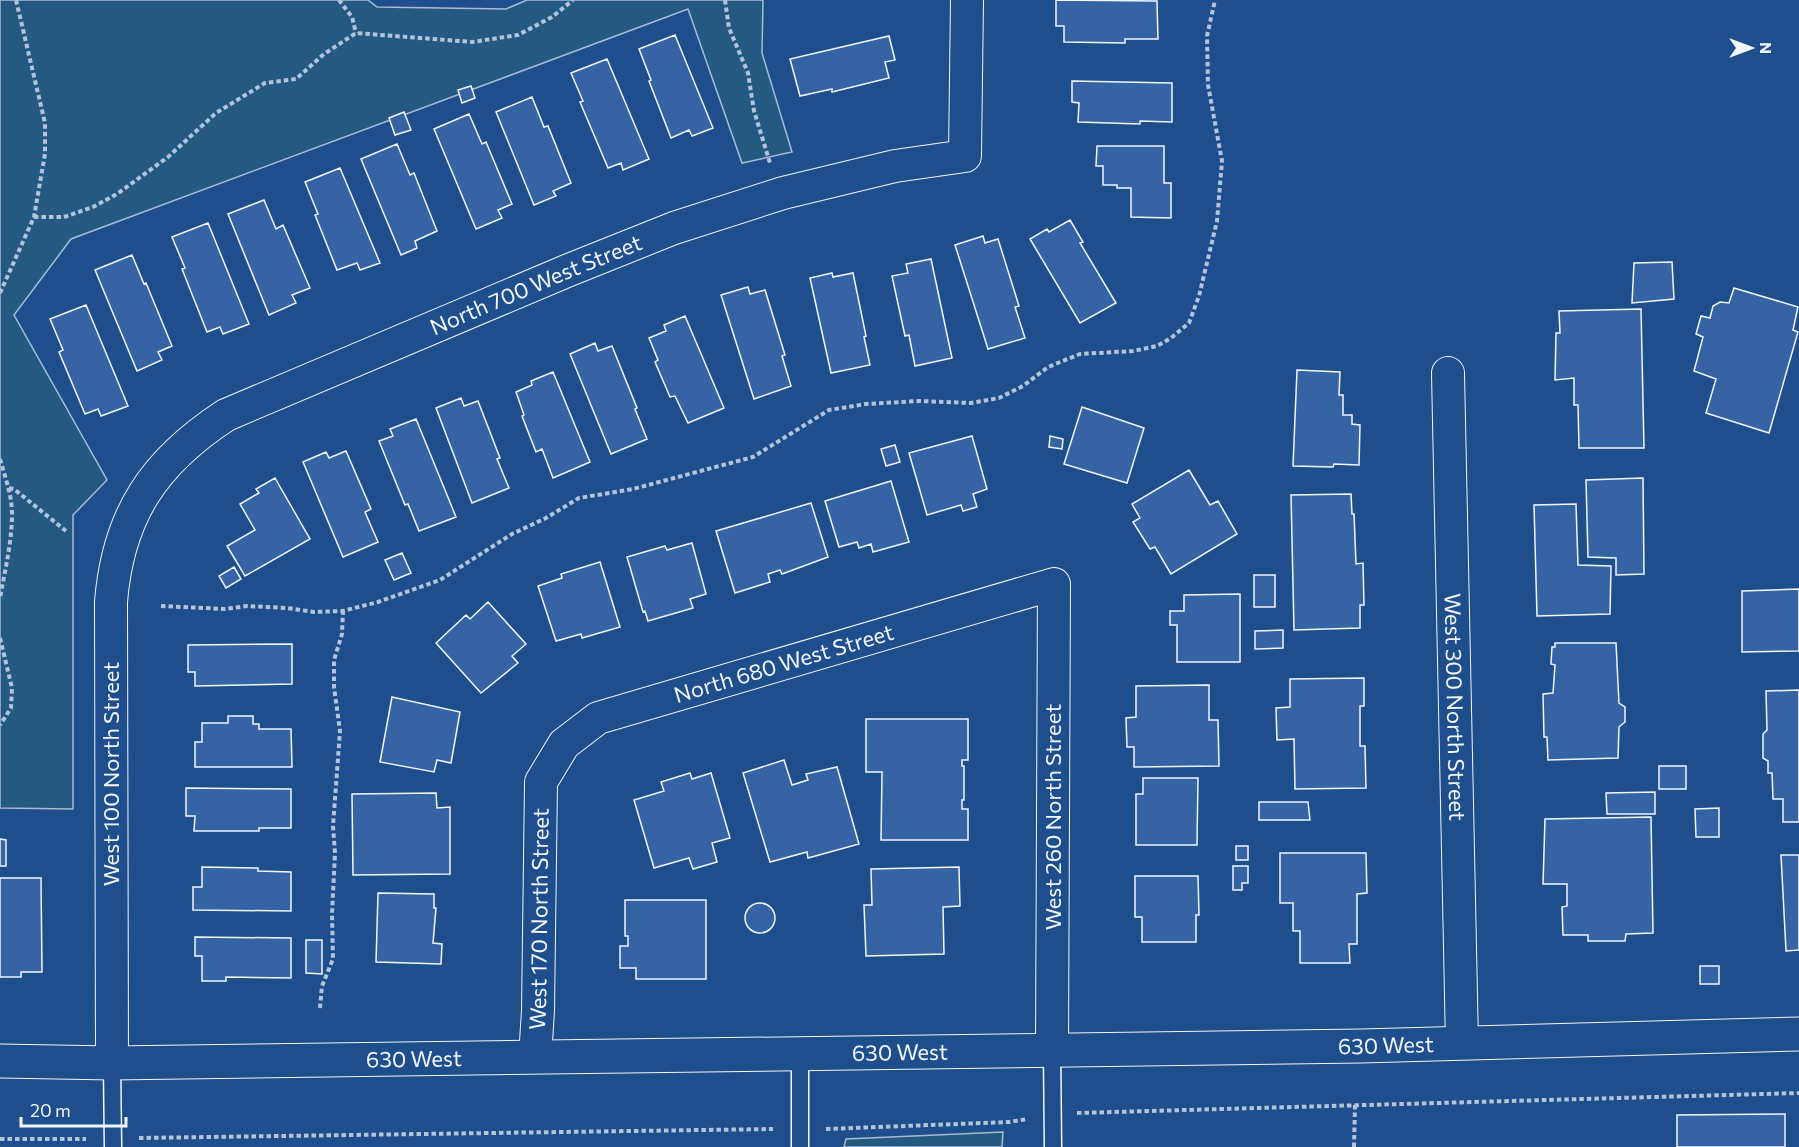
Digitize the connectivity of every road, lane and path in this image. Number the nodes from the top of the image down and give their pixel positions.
1 (16, 0) edge
2 (339, 0) edge
3 (573, 0) edge
4 (725, 0) edge
5 (967, 0) edge
6 (1215, 0) edge
7 (356, 33) junction
8 (779, 195) junction
9 (34, 217) junction
10 (0, 293) edge
11 (1448, 373) dead end
12 (0, 459) edge
13 (9, 488) junction
14 (145, 492) joint
15 (66, 531) dead end
16 (1054, 584) joint
17 (0, 598) edge
18 (161, 606) dead end
19 (343, 611) junction
20 (0, 638) edge
21 (0, 725) edge
22 (541, 782) joint
23 (320, 1008) dead end
24 (1799, 1034) edge
25 (1462, 1043) junction
26 (1052, 1050) junction
27 (800, 1053) junction
28 (535, 1057) junction
29 (0, 1061) edge
30 (112, 1063) junction
31 (1799, 1093) edge
32 (1355, 1105) junction
33 (1083, 1112) dead end
34 (1009, 1122) dead end
35 (828, 1129) dead end
36 (769, 1130) dead end
37 (144, 1138) dead end
38 (0, 1139) edge
39 (91, 1139) dead end
40 (113, 1147) edge
41 (800, 1147) edge
42 (1053, 1147) edge
43 (1354, 1147) edge

1 - 9 path
2 - 7 path
3 - 7 path
4 - 8 path
5 - 8 street, North 700 West Street
6 - 19 path
7 - 9 path
8 - 14 street, North 700 West Street
9 - 10 path
11 - 25 street, West 300 North Street
12 - 13 path
13 - 15 path
13 - 17 path
14 - 30 street, West 100 North Street
16 - 22 street, North 680 West Street
16 - 26 street, West 260 North Street
18 - 19 path
19 - 23 path
20 - 21 path
22 - 28 street, West 170 North Street
24 - 25 street, 630 West
25 - 26 street, 630 West
26 - 27 street, 630 West
26 - 42 lane
27 - 28 street, 630 West
27 - 41 lane
28 - 30 street, 630 West
29 - 30 street, 630 West
30 - 40 lane
31 - 32 path
32 - 33 path
32 - 43 path
34 - 35 path
36 - 37 path
38 - 39 path

